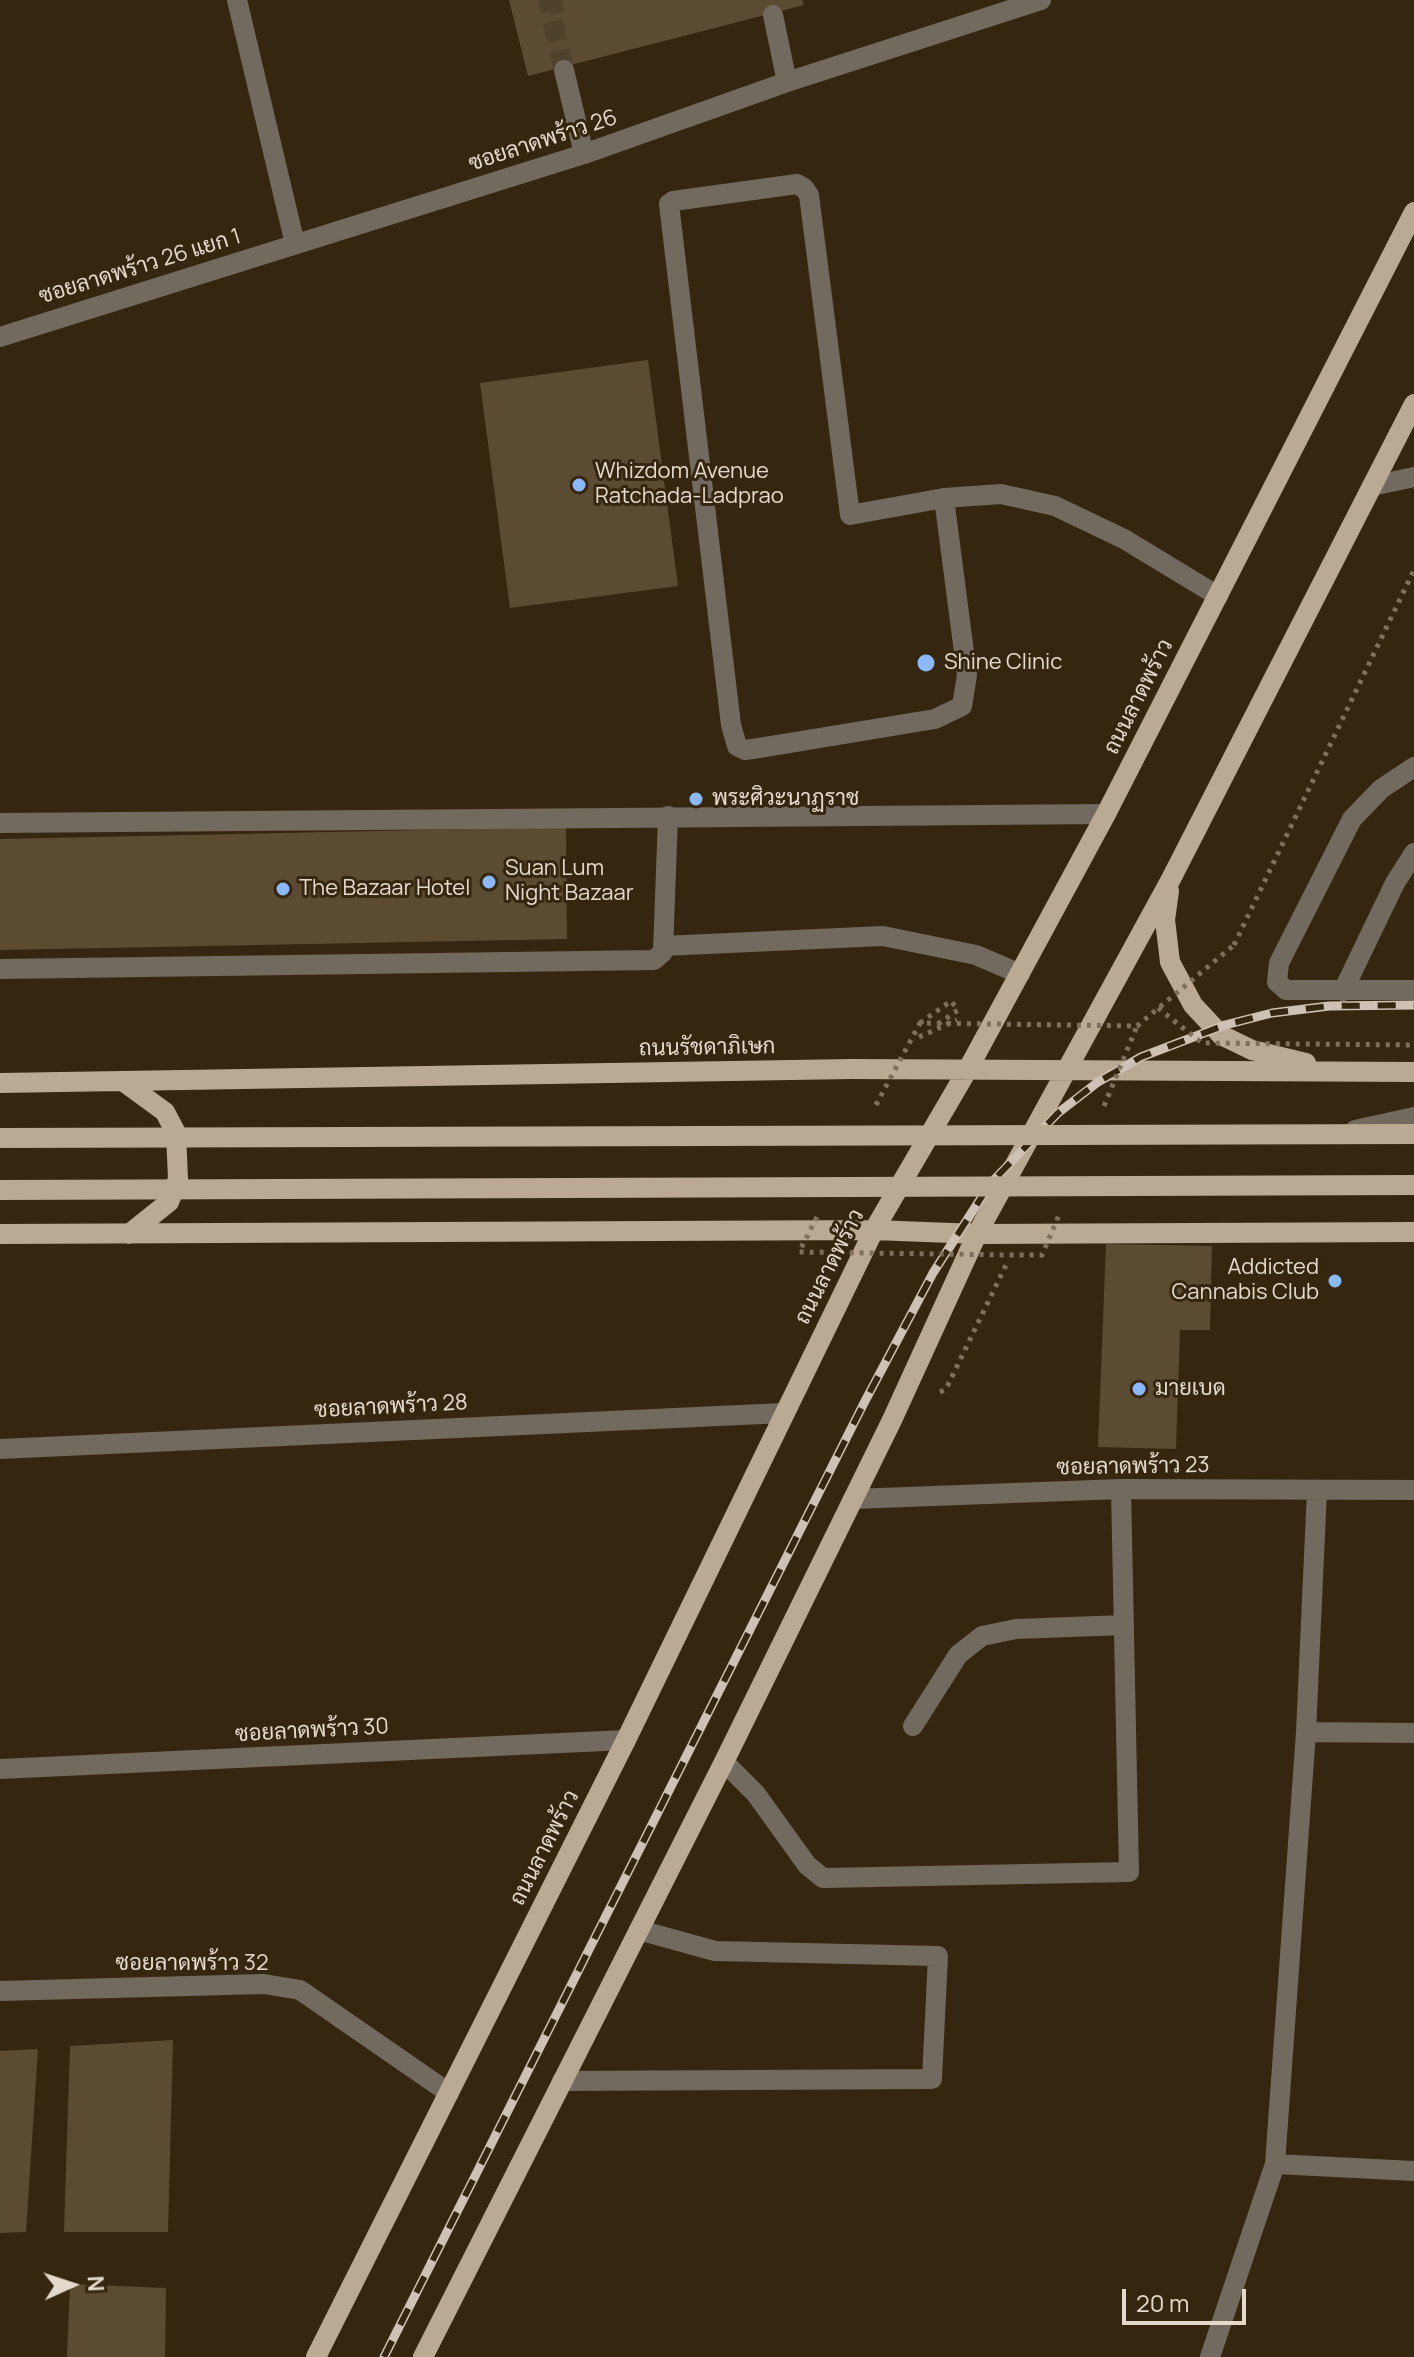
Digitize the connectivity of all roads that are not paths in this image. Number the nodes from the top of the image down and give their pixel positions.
1 (237, 0) edge
2 (1041, 0) edge
3 (773, 15) dead end
4 (564, 70) tunnel mouth
5 (787, 82) junction
6 (584, 154) junction
7 (1414, 212) edge
8 (295, 244) junction
9 (0, 337) edge
10 (1414, 404) edge
11 (1414, 477) edge
12 (1372, 486) junction
13 (944, 498) junction
14 (1218, 596) junction
15 (1414, 767) edge
16 (1106, 814) junction
17 (668, 816) junction
18 (0, 823) edge
19 (1414, 853) edge
20 (1171, 879) junction
21 (663, 946) junction
22 (0, 969) edge
23 (1020, 974) junction
24 (1414, 990) edge
25 (1343, 991) junction
26 (968, 1069) junction
27 (1065, 1071) junction
28 (1336, 1071) junction
29 (1414, 1072) edge
30 (124, 1082) junction
31 (0, 1083) edge
32 (1414, 1117) edge
33 (1335, 1134) junction
34 (1414, 1134) edge
35 (0, 1138) edge
36 (1414, 1185) edge
37 (0, 1190) edge
38 (874, 1230) junction
39 (1414, 1232) edge
40 (0, 1234) edge
41 (129, 1234) junction
42 (977, 1234) junction
43 (784, 1413) junction
44 (0, 1449) edge
45 (1121, 1489) junction
46 (1317, 1490) junction
47 (1414, 1490) edge
48 (853, 1499) junction
49 (1124, 1625) junction
50 (913, 1726) dead end
51 (1306, 1732) junction
52 (1414, 1733) edge
53 (626, 1740) junction
54 (724, 1762) junction
55 (0, 1769) edge
56 (639, 1930) junction
57 (0, 1991) edge
58 (562, 2081) junction
59 (449, 2093) junction
60 (1275, 2164) junction
61 (1414, 2171) edge
62 (316, 2357) edge
63 (423, 2357) edge
64 (1210, 2357) edge

1 - 8 street
2 - 5 street, ซอยลาดพร้าว 26
3 - 5 street
4 - 6 street
5 - 6 street, ซอยลาดพร้าว 26
6 - 8 street, ซอยลาดพร้าว 26
7 - 14 main road, ถนนลาดพร้าว
8 - 9 street, ซอยลาดพร้าว 26 แยก 1
10 - 12 main road
11 - 12 street
12 - 20 main road
13 - 13 street
13 - 14 street
14 - 16 main road, ถนนลาดพร้าว
15 - 25 street
16 - 17 street
16 - 23 main road, ถนนลาดพร้าว
17 - 18 street
17 - 21 street
19 - 25 street
20 - 27 main road
20 - 28 main road
21 - 22 street
21 - 23 street
23 - 26 main road, ถนนลาดพร้าว
24 - 25 street
26 - 27 main road, ถนนรัชดาภิเษก
26 - 30 main road, ถนนรัชดาภิเษก
26 - 38 main road, ถนนลาดพร้าว
27 - 28 main road, ถนนรัชดาภิเษก
27 - 42 main road
28 - 29 main road, ถนนรัชดาภิเษก
30 - 31 main road, ถนนรัชดาภิเษก
30 - 41 main road
32 - 33 street, bridge
33 - 34 main road, bridge
33 - 35 main road, bridge
36 - 37 main road, bridge
38 - 41 main road
38 - 42 main road
38 - 43 main road, ถนนลาดพร้าว
39 - 42 main road
40 - 41 main road
42 - 48 main road
43 - 44 street, ซอยลาดพร้าว 28
43 - 53 main road, ถนนลาดพร้าว
45 - 46 street, ซอยลาดพร้าว 23
45 - 48 street, ซอยลาดพร้าว 23
45 - 49 street
46 - 47 street, ซอยลาดพร้าว 23
46 - 51 street
48 - 54 main road
49 - 50 street
49 - 54 street
51 - 52 street
51 - 60 street
53 - 55 street, ซอยลาดพร้าว 30
53 - 59 main road, ถนนลาดพร้าว
54 - 56 main road
56 - 58 main road
56 - 58 street
57 - 59 street, ซอยลาดพร้าว 32
58 - 63 main road
59 - 62 main road, ถนนลาดพร้าว
60 - 61 street
60 - 64 street

